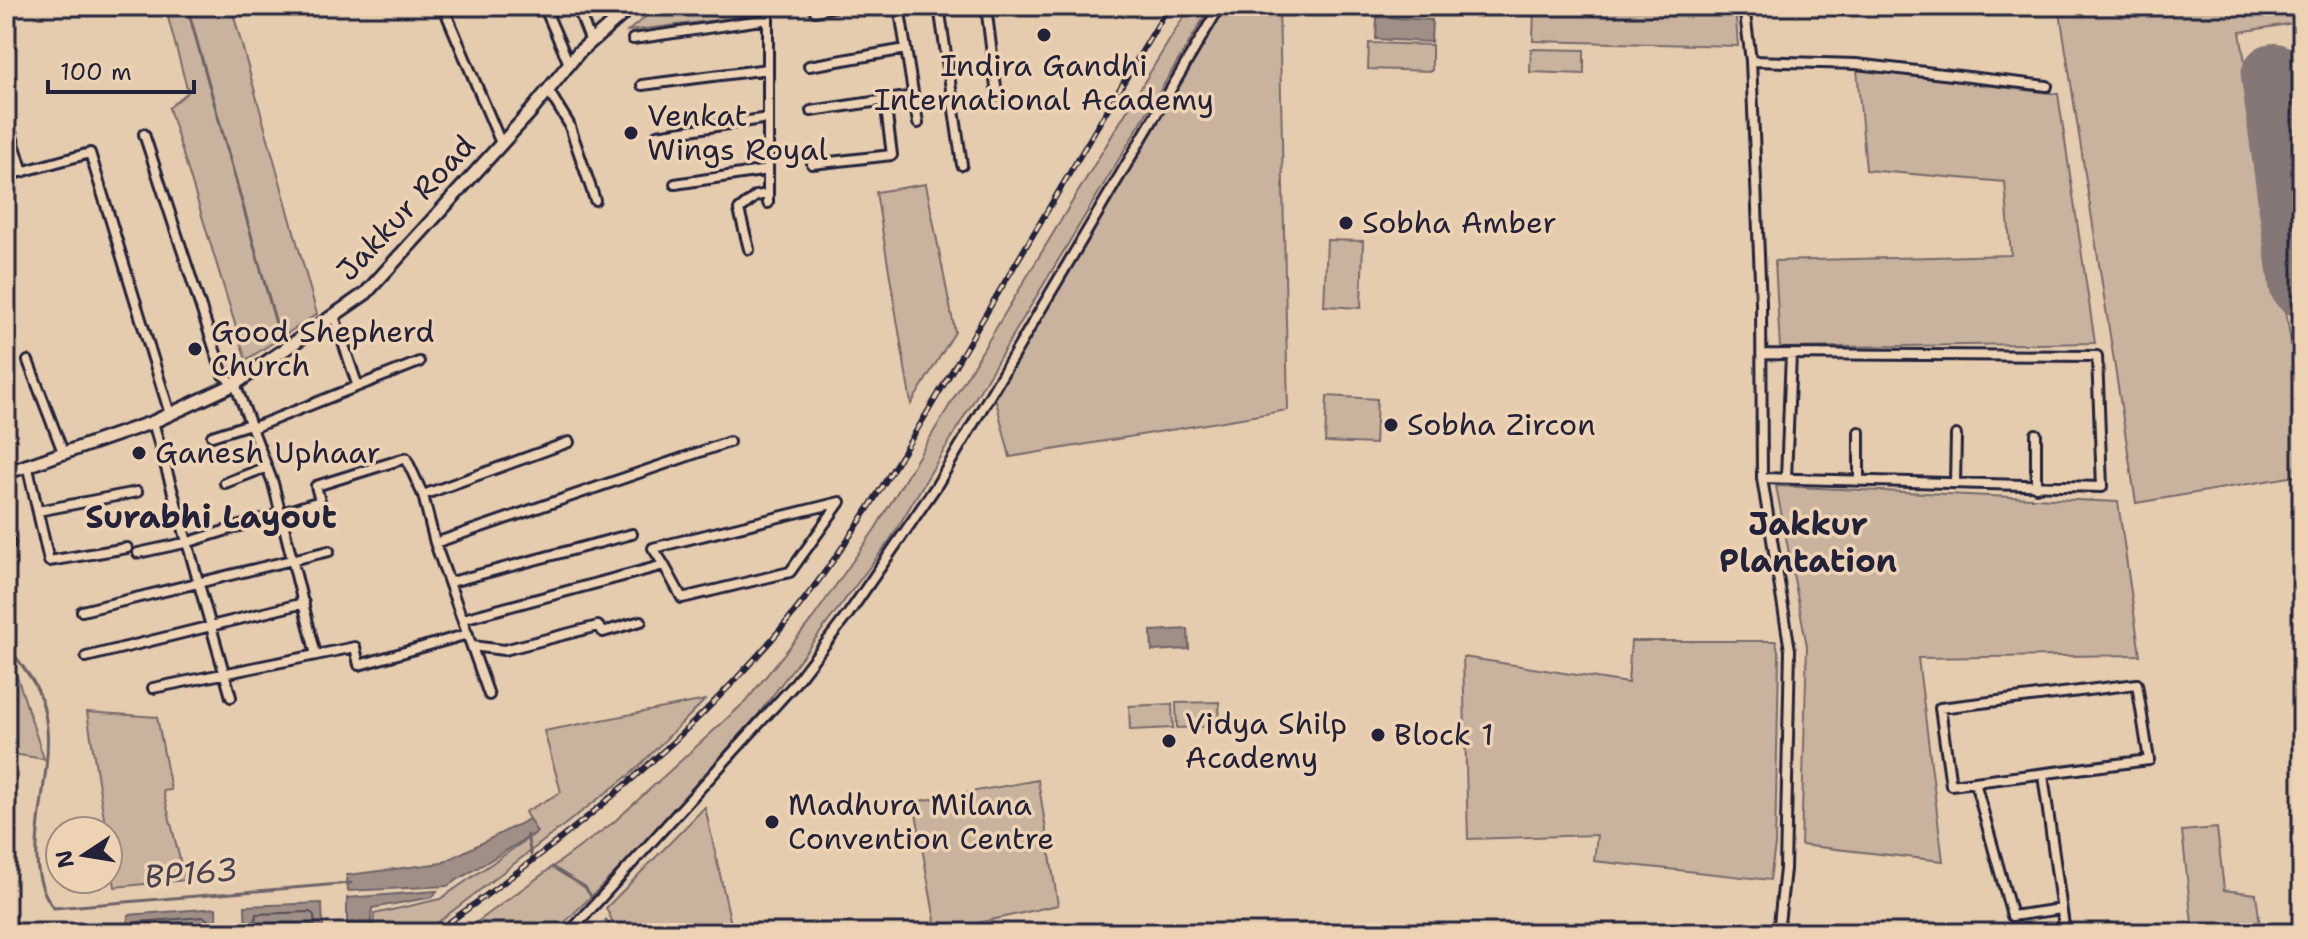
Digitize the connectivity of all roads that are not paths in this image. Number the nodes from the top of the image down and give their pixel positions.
1 (443, 6) edge
2 (544, 6) edge
3 (577, 6) edge
4 (632, 6) edge
5 (768, 6) edge
6 (838, 6) edge
7 (899, 6) edge
8 (939, 6) edge
9 (986, 6) edge
10 (1220, 6) edge
11 (1744, 6) edge
12 (815, 11) dead end
13 (768, 19) junction
14 (633, 39) dead end
15 (591, 42) junction
16 (906, 49) junction
17 (1751, 61) junction
18 (569, 64) junction
19 (809, 66) dead end
20 (768, 69) junction
21 (642, 85) dead end
22 (2047, 86) dead end
23 (548, 90) junction
24 (997, 95) dead end
25 (914, 96) junction
26 (885, 100) junction
27 (811, 111) dead end
28 (6, 117) edge
29 (768, 118) junction
30 (918, 123) dead end
31 (144, 134) dead end
32 (657, 135) dead end
33 (500, 141) junction
34 (812, 164) dead end
35 (962, 165) dead end
36 (768, 170) junction
37 (23, 172) junction
38 (6, 176) edge
39 (675, 184) dead end
40 (595, 200) dead end
41 (749, 249) dead end
42 (334, 316) junction
43 (1762, 354) junction
44 (1791, 354) junction
45 (28, 361) dead end
46 (419, 362) dead end
47 (235, 384) junction
48 (357, 384) junction
49 (170, 414) junction
50 (153, 422) junction
51 (251, 426) junction
52 (1859, 432) dead end
53 (2036, 434) dead end
54 (1956, 435) dead end
55 (212, 436) dead end
56 (569, 442) dead end
57 (729, 442) dead end
58 (63, 452) junction
59 (27, 464) junction
60 (267, 467) junction
61 (6, 473) edge
62 (1762, 478) junction
63 (1786, 478) junction
64 (1859, 478) junction
65 (1955, 482) junction
66 (225, 483) dead end
67 (2036, 487) junction
68 (137, 492) dead end
69 (423, 495) junction
70 (38, 511) junction
71 (281, 514) junction
72 (632, 534) dead end
73 (189, 542) junction
74 (435, 543) junction
75 (127, 548) dead end
76 (329, 551) dead end
77 (138, 553) dead end
78 (293, 559) junction
79 (664, 565) junction
80 (201, 582) junction
81 (451, 582) junction
82 (304, 603) junction
83 (82, 611) dead end
84 (463, 619) junction
85 (641, 621) dead end
86 (213, 628) junction
87 (468, 634) junction
88 (472, 646) junction
89 (316, 655) junction
90 (86, 657) dead end
91 (224, 672) junction
92 (153, 688) dead end
93 (489, 695) dead end
94 (231, 697) dead end
95 (2043, 775) junction
96 (1975, 782) junction
97 (2061, 909) junction
98 (569, 933) edge
99 (1778, 933) edge
100 (2065, 933) edge

1 - 33 street
2 - 18 street
3 - 15 street
4 - 15 street, Jakkur Road
5 - 13 street
6 - 12 street
7 - 16 street
8 - 35 street
9 - 24 street
10 - 98 street
11 - 17 street
13 - 14 street
13 - 20 street
15 - 18 street, Jakkur Road
16 - 19 street
16 - 25 street
17 - 22 street
17 - 43 street
18 - 23 street, Jakkur Road
20 - 21 street
20 - 29 street
23 - 33 street, Jakkur Road
23 - 40 street
25 - 26 street
25 - 30 street
26 - 27 street
26 - 34 street
28 - 37 street
29 - 32 street
29 - 36 street
31 - 47 street
33 - 42 street, Jakkur Road
36 - 39 street
36 - 41 street
37 - 38 street
37 - 49 street
42 - 47 street, Jakkur Road
42 - 48 street
43 - 44 street
43 - 62 street
44 - 63 street
44 - 67 street
45 - 58 street
46 - 48 street
47 - 49 street, Jakkur Road
47 - 51 street
48 - 51 street
49 - 50 street, Jakkur Road
50 - 58 street, Jakkur Road
50 - 73 street
51 - 55 street
51 - 60 street
52 - 64 street
53 - 67 street
54 - 65 street
56 - 69 street
57 - 74 street
58 - 59 street, Jakkur Road
59 - 61 street, Jakkur Road
59 - 70 street
60 - 66 street
60 - 71 street
62 - 63 street
62 - 99 street
63 - 64 street
64 - 65 street
65 - 67 street
68 - 70 street
69 - 71 street
69 - 74 street
70 - 75 street
71 - 73 street
71 - 78 street
72 - 81 street
73 - 77 street
73 - 80 street
74 - 81 street
76 - 78 street
78 - 80 street
78 - 82 street
79 - 79 street
79 - 84 street
80 - 83 street
80 - 86 street
81 - 84 street
82 - 86 street
82 - 89 street
84 - 87 street
85 - 88 street
86 - 90 street
86 - 91 street
87 - 88 street
87 - 89 street
88 - 93 street
89 - 91 street
91 - 92 street
91 - 94 street
95 - 96 street
95 - 96 street
95 - 97 street
96 - 97 street
97 - 100 street

